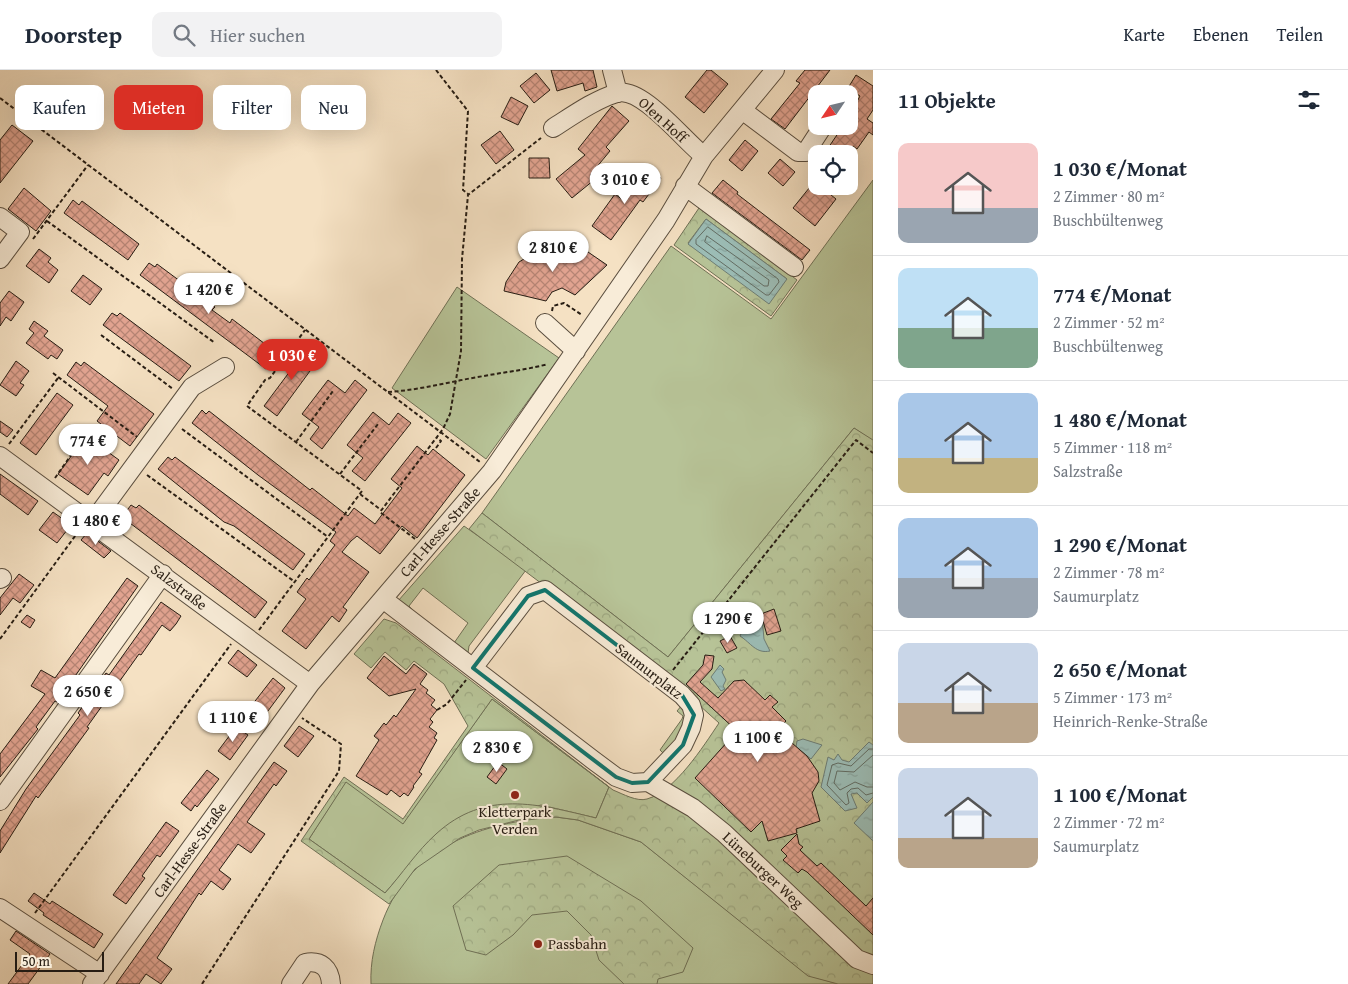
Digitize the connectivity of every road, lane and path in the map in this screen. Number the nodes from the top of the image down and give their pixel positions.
1 (436, 70) edge
2 (612, 70) edge
3 (775, 70) edge
4 (618, 93) junction
5 (0, 98) edge
6 (742, 110) junction
7 (552, 128) joint
8 (816, 135) edge
9 (704, 156) junction
10 (88, 165) junction
11 (685, 186) junction
12 (468, 194) junction
13 (0, 217) edge
14 (47, 221) junction
15 (32, 241) dead end
16 (0, 259) edge
17 (794, 268) dead end
18 (564, 303) dead end
19 (586, 318) dead end
20 (545, 323) dead end
21 (305, 330) junction
22 (101, 335) dead end
23 (215, 343) dead end
24 (576, 351) junction
25 (555, 362) dead end
26 (224, 367) dead end
27 (53, 373) dead end
28 (58, 378) junction
29 (458, 381) junction
30 (333, 391) dead end
31 (388, 392) junction
32 (179, 393) dead end
33 (378, 424) dead end
34 (182, 429) dead end
35 (441, 432) junction
36 (437, 438) junction
37 (143, 442) dead end
38 (296, 442) junction
39 (76, 448) dead end
40 (436, 448) dead end
41 (2, 453) edge
42 (873, 453) edge
43 (484, 465) dead end
44 (340, 474) junction
45 (147, 475) dead end
46 (50, 484) dead end
47 (360, 494) junction
48 (382, 510) junction
49 (92, 523) junction
50 (328, 537) junction
51 (427, 548) junction
52 (163, 574) junction
53 (295, 582) junction
54 (383, 599) junction
55 (258, 632) dead end
56 (240, 633) junction
57 (0, 639) edge
58 (472, 668) junction
59 (664, 682) junction
60 (310, 684) junction
61 (437, 710) dead end
62 (296, 714) dead end
63 (648, 782) junction
64 (0, 801) edge
65 (0, 908) edge
66 (26, 925) junction
67 (873, 965) edge
68 (96, 979) edge
69 (202, 984) edge
70 (291, 984) edge
71 (332, 984) edge

1 - 12 path
2 - 4 street, Olen Hoff
3 - 6 street, Carl-Hesse-Straße
4 - 7 street, Olen Hoff
4 - 9 street, Olen Hoff
5 - 10 path
6 - 8 street
6 - 9 street, Carl-Hesse-Straße
7 - 12 path
9 - 11 street, Carl-Hesse-Straße
10 - 14 path
10 - 21 path
11 - 17 street
11 - 24 street, Carl-Hesse-Straße
12 - 29 path
13 - 16 street
14 - 15 path
14 - 23 path
18 - 19 path
20 - 24 street
21 - 31 path
21 - 38 path
22 - 32 path
24 - 51 street, Carl-Hesse-Straße
25 - 29 path
26 - 49 street
27 - 28 path
28 - 37 path
28 - 41 path
29 - 31 path
29 - 35 path
30 - 38 path
31 - 35 path
33 - 44 path
34 - 50 path
35 - 36 path
35 - 43 path
36 - 40 path
36 - 48 path
38 - 44 path
39 - 46 path
41 - 49 street, Salzstraße
42 - 59 path
44 - 47 path
45 - 53 path
47 - 48 path
47 - 50 path
48 - 51 path
49 - 52 street, Salzstraße
49 - 57 path
50 - 53 path
51 - 54 street, Carl-Hesse-Straße
52 - 56 street, Salzstraße
52 - 64 street
53 - 55 path
54 - 58 street
54 - 60 street, Carl-Hesse-Straße
56 - 60 street, Salzstraße
56 - 66 path
58 - 59 street, Saumurplatz
58 - 61 path
58 - 63 street
59 - 63 street, Saumurplatz
60 - 68 street, Carl-Hesse-Straße
62 - 69 path
63 - 67 street, Lüneburger Weg
65 - 66 street
66 - 68 street
70 - 71 street

